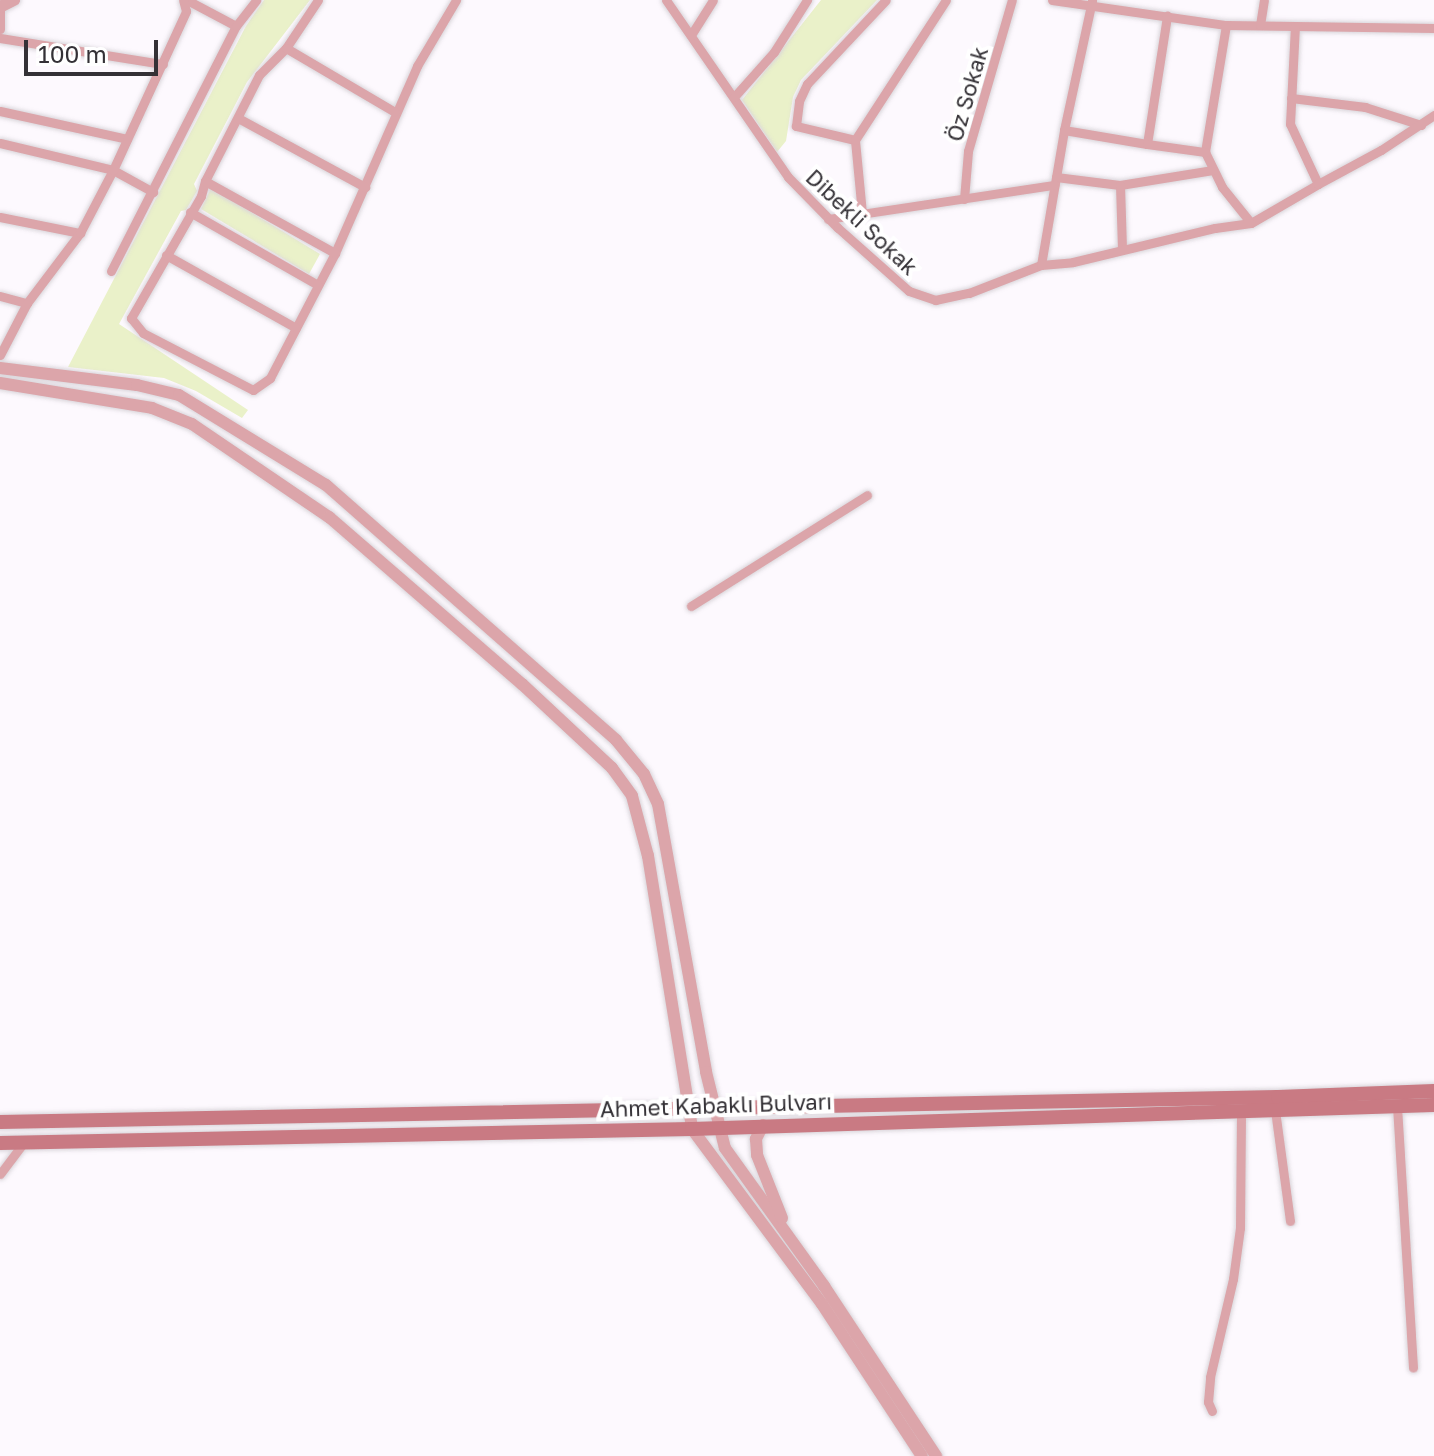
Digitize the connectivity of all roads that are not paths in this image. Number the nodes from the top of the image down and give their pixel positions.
1 (14, 0) edge
2 (185, 0) edge
3 (256, 0) edge
4 (318, 0) edge
5 (456, 0) edge
6 (666, 0) edge
7 (713, 0) edge
8 (807, 0) edge
9 (886, 0) edge
10 (946, 0) edge
11 (1012, 0) edge
12 (1052, 0) edge
13 (1264, 0) edge
14 (1091, 2) edge
15 (0, 6) edge
16 (1167, 16) junction
17 (1226, 25) junction
18 (1260, 25) junction
19 (236, 26) junction
20 (1295, 26) junction
21 (1434, 28) edge
22 (0, 29) edge
23 (691, 35) junction
24 (0, 38) edge
25 (286, 48) junction
26 (163, 64) junction
27 (734, 97) junction
28 (1291, 98) junction
29 (0, 111) edge
30 (395, 112) junction
31 (1434, 115) edge
32 (238, 118) junction
33 (1421, 125) junction
34 (1064, 130) junction
35 (127, 139) junction
36 (855, 140) junction
37 (0, 143) edge
38 (1147, 144) junction
39 (1205, 152) junction
40 (113, 170) junction
41 (1213, 170) junction
42 (205, 181) junction
43 (1055, 181) junction
44 (1318, 184) junction
45 (1120, 185) junction
46 (365, 187) junction
47 (153, 192) junction
48 (964, 199) junction
49 (190, 212) junction
50 (862, 213) junction
51 (0, 217) edge
52 (828, 219) junction
53 (1251, 223) junction
54 (80, 233) junction
55 (1122, 250) junction
56 (335, 253) junction
57 (166, 255) junction
58 (1041, 265) junction
59 (111, 271) dead end
60 (318, 285) junction
61 (0, 296) edge
62 (27, 303) junction
63 (296, 328) junction
64 (0, 355) edge
65 (0, 368) edge
66 (0, 383) edge
67 (867, 495) dead end
68 (691, 606) dead end
69 (1434, 1091) edge
70 (1434, 1105) edge
71 (1397, 1106) junction
72 (715, 1109) junction
73 (689, 1110) junction
74 (1275, 1110) junction
75 (1241, 1112) junction
76 (0, 1122) edge
77 (763, 1125) junction
78 (717, 1126) junction
79 (692, 1129) junction
80 (0, 1143) edge
81 (23, 1143) junction
82 (0, 1174) edge
83 (1290, 1221) dead end
84 (793, 1243) junction
85 (1413, 1368) dead end
86 (1212, 1411) dead end
87 (922, 1456) edge
88 (936, 1456) edge

1 - 15 street
2 - 19 street
2 - 26 street
3 - 19 street
4 - 25 street
5 - 30 street
6 - 23 street, Dibekli Sokak
7 - 23 street
8 - 27 street
9 - 36 street
10 - 36 street
11 - 48 street, Öz Sokak
12 - 14 street
13 - 18 street
14 - 16 street
14 - 34 street
15 - 22 street
16 - 17 street
16 - 38 street
17 - 18 street
17 - 39 street
18 - 20 street
19 - 47 street
20 - 21 street
20 - 28 street
23 - 27 street, Dibekli Sokak
24 - 26 street
25 - 30 street
25 - 32 street
26 - 35 street
27 - 52 street, Dibekli Sokak
28 - 33 street
28 - 44 street
29 - 35 street
30 - 46 street
31 - 33 street, Dibekli Sokak
32 - 42 street
32 - 46 street
33 - 44 street, Dibekli Sokak
34 - 38 street
34 - 43 street
35 - 40 street
36 - 50 street
37 - 40 street
38 - 39 street
39 - 41 street
40 - 47 street
40 - 54 street
41 - 45 street
41 - 53 street
42 - 49 street
42 - 56 street
43 - 45 street
43 - 48 street
43 - 58 street
44 - 53 street, Dibekli Sokak
45 - 55 street
46 - 56 street
47 - 59 street
48 - 50 street
49 - 57 street
49 - 60 street
50 - 52 street
51 - 54 street
52 - 58 street, Dibekli Sokak
53 - 55 street, Dibekli Sokak
54 - 62 street
55 - 58 street, Dibekli Sokak
56 - 60 street
57 - 63 street
57 - 63 street
60 - 63 street
61 - 62 street
62 - 64 street
65 - 72 street
66 - 73 street
67 - 68 street
69 - 72 main road, Ahmet Kabaklı Bulvarı
70 - 71 main road, Ahmet Kabaklı Bulvarı
71 - 74 main road, Ahmet Kabaklı Bulvarı
71 - 85 street
72 - 73 main road, Ahmet Kabaklı Bulvarı
72 - 78 street
73 - 76 main road, Ahmet Kabaklı Bulvarı
73 - 79 street
74 - 75 main road, Ahmet Kabaklı Bulvarı
74 - 83 street
75 - 77 main road, Ahmet Kabaklı Bulvarı
75 - 86 street
77 - 78 main road, Ahmet Kabaklı Bulvarı
77 - 84 street
78 - 79 main road, Ahmet Kabaklı Bulvarı
78 - 84 street
79 - 81 main road, Ahmet Kabaklı Bulvarı
79 - 87 street
80 - 81 main road, Ahmet Kabaklı Bulvarı
81 - 82 street
84 - 88 street

